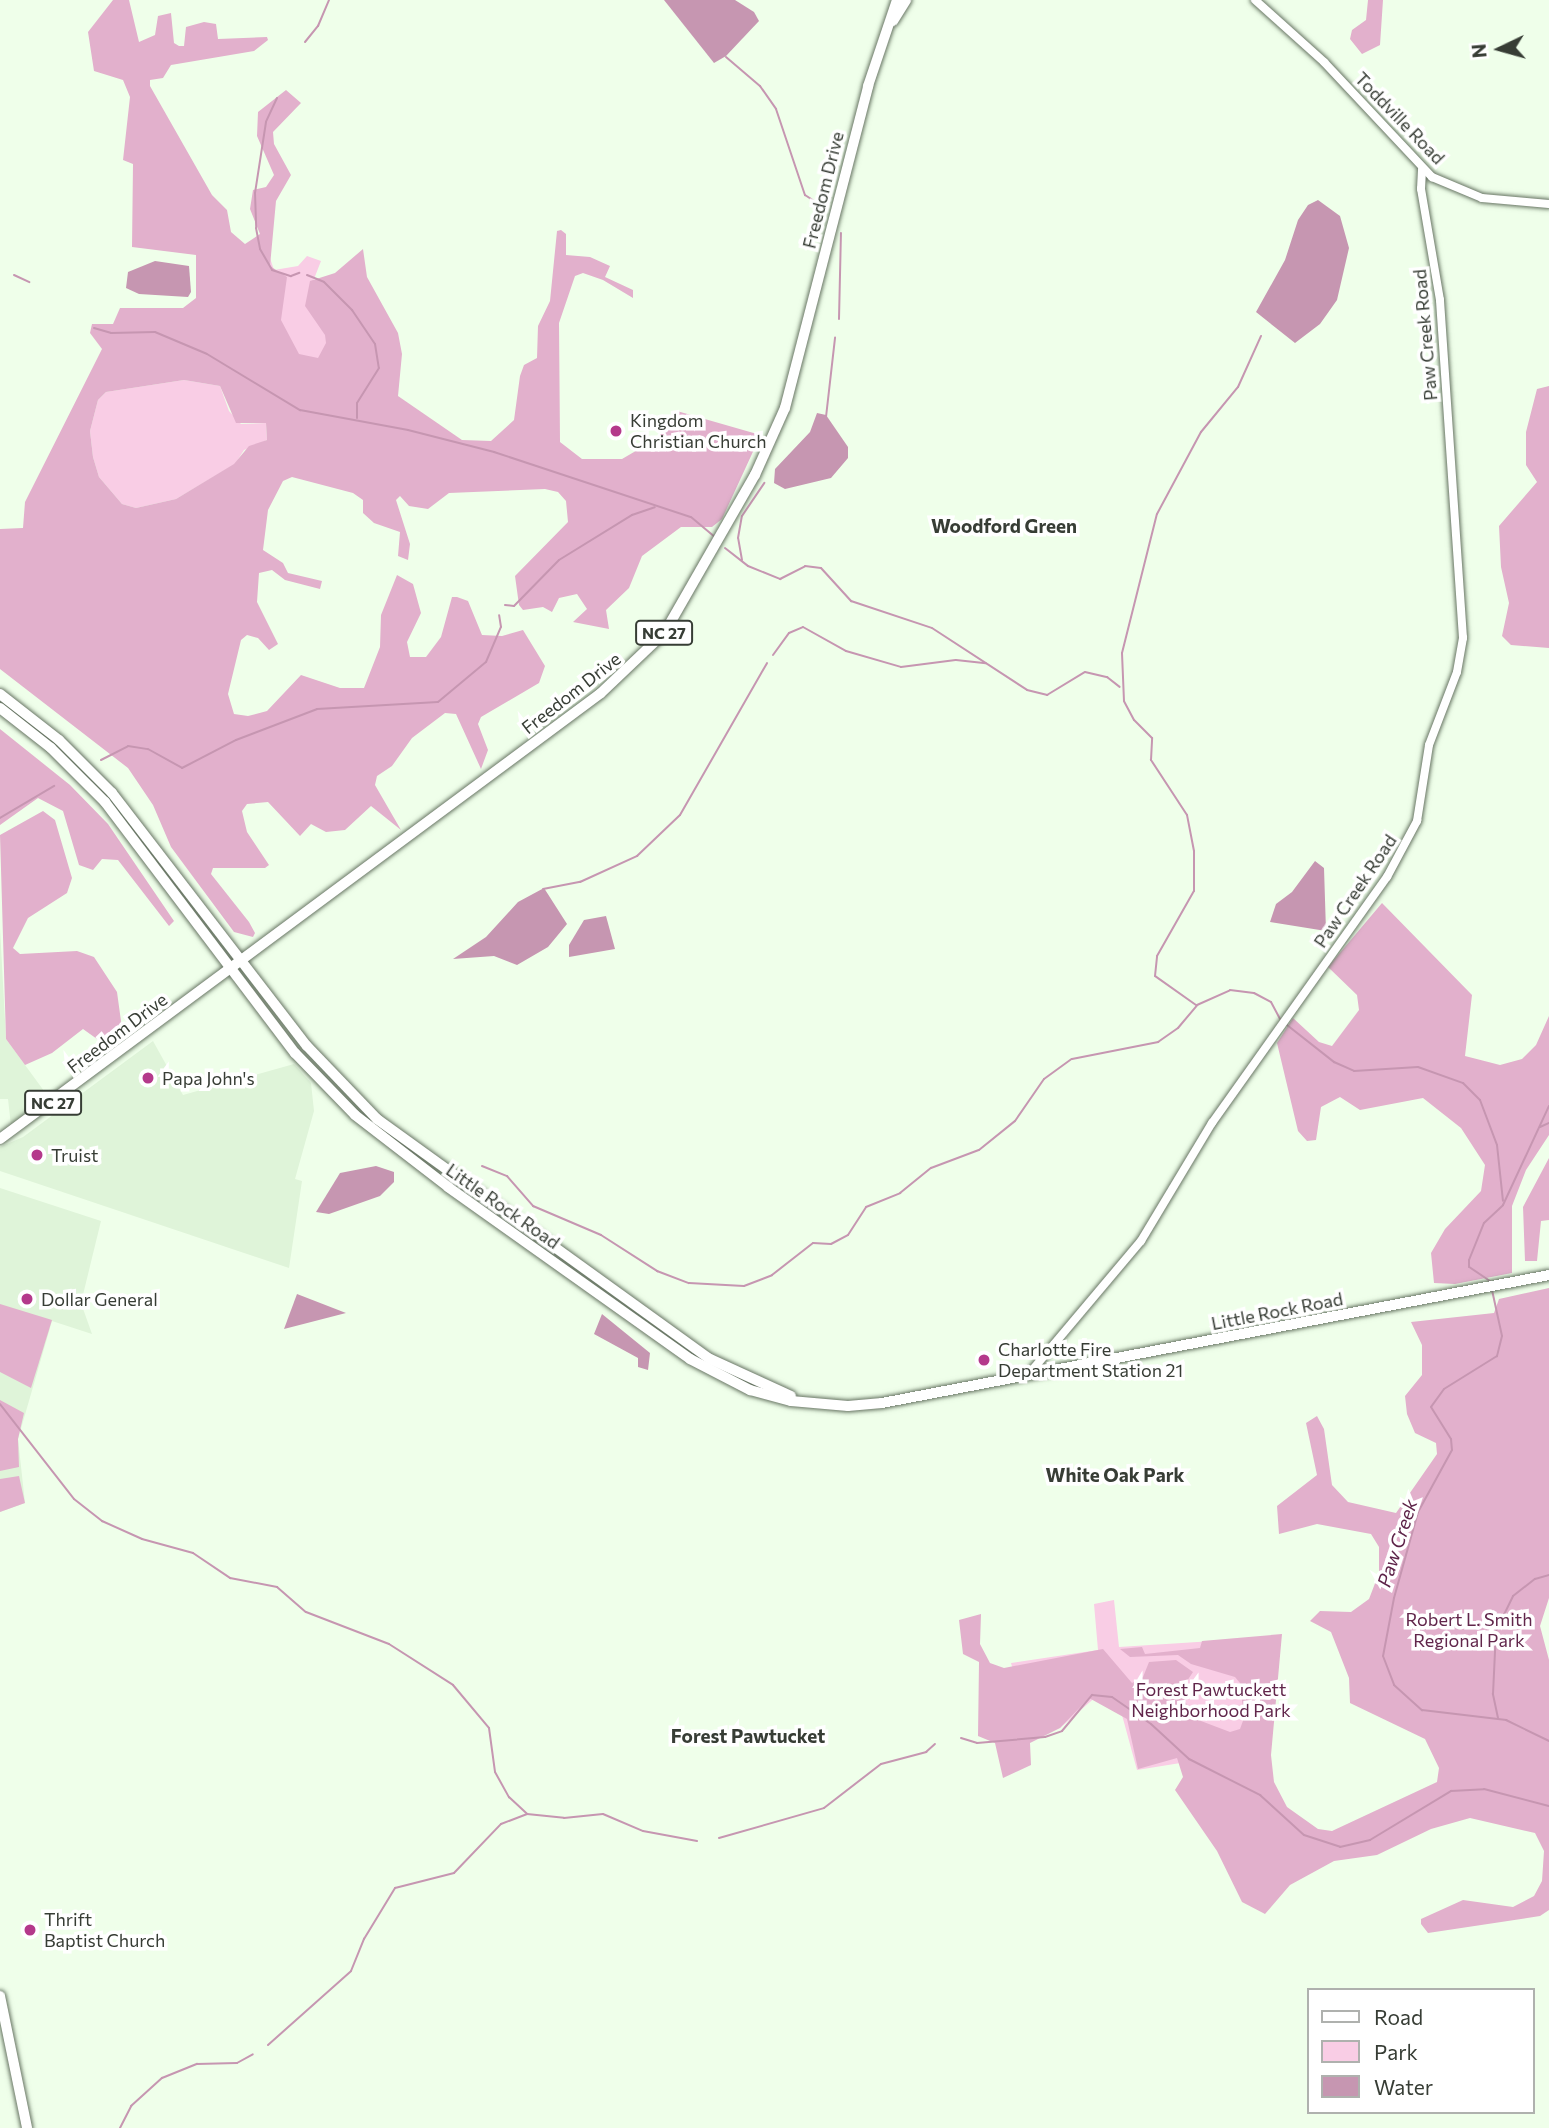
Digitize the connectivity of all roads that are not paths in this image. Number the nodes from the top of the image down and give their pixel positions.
1 (897, 0) edge
2 (906, 0) edge
3 (1255, 0) edge
4 (891, 23) junction
5 (1422, 169) junction
6 (1549, 204) edge
7 (0, 695) edge
8 (0, 708) edge
9 (243, 961) junction
10 (232, 970) junction
11 (0, 1139) edge
12 (1549, 1275) edge
13 (1028, 1376) junction
14 (804, 1402) junction
15 (0, 1996) edge
16 (27, 2128) edge

1 - 4 main road, Freedom Drive / NC 27
2 - 4 main road, Freedom Drive / NC 27
3 - 5 street, Toddville Road
4 - 9 main road, Freedom Drive / NC 27
5 - 6 street, Toddville Road
5 - 13 street, Paw Creek Road
7 - 9 main road, Little Rock Road
8 - 10 main road, Little Rock Road
9 - 10 main road, Freedom Drive / NC 27
9 - 14 main road, Little Rock Road
10 - 11 main road, Freedom Drive / NC 27
10 - 14 main road, Little Rock Road
12 - 13 main road, Little Rock Road
13 - 14 main road, Little Rock Road
15 - 16 main road

